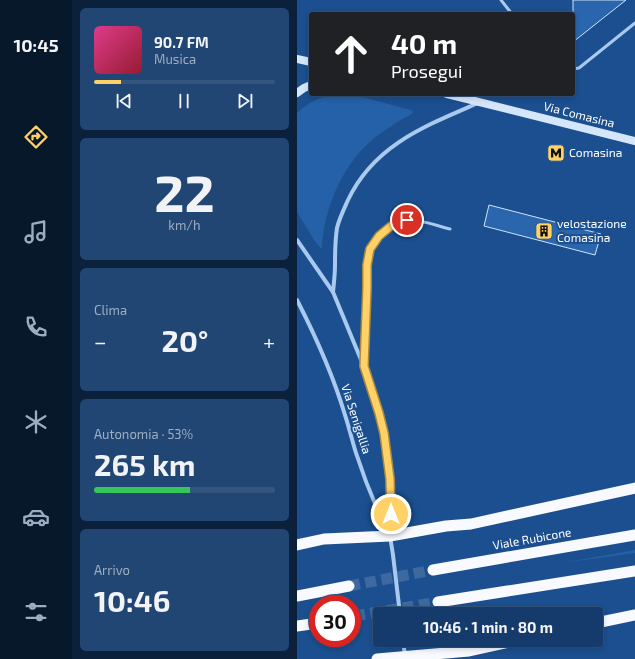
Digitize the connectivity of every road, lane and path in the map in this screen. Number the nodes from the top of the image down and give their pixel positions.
1 (501, 0) edge
2 (510, 12) edge
3 (635, 23) edge
4 (297, 59) edge
5 (309, 62) edge
6 (575, 69) edge
7 (309, 86) edge
8 (297, 93) edge
9 (455, 96) edge
10 (480, 102) junction
11 (635, 141) edge
12 (450, 229) dead end
13 (297, 240) edge
14 (333, 292) junction
15 (297, 300) edge
16 (364, 366) junction
17 (635, 488) edge
18 (635, 534) edge
19 (390, 536) junction
20 (297, 545) edge
21 (433, 570) tunnel mouth
22 (635, 571) edge
23 (349, 586) tunnel mouth
24 (297, 596) edge
25 (438, 602) tunnel mouth
26 (399, 607) edge
27 (635, 615) edge
28 (603, 622) edge
29 (309, 624) edge
30 (297, 626) edge
31 (404, 647) edge
32 (487, 647) edge
33 (405, 657) edge
34 (377, 659) edge

1 - 2 lane
3 - 6 lane
4 - 5 main road
7 - 8 main road
9 - 10 main road, Via Comasina
10 - 11 main road, Via Comasina
10 - 14 street
12 - 16 lane
13 - 14 street, Via Senigallia
14 - 16 street, Via Senigallia
15 - 19 street, Via Senigallia
16 - 19 street, Via Senigallia
17 - 19 highway
18 - 21 highway, Viale Rubicone
19 - 20 highway
19 - 26 street, Via Senigallia, bridge
22 - 25 highway
23 - 24 highway
27 - 28 highway
29 - 30 highway
31 - 33 street
32 - 33 highway
33 - 34 highway

